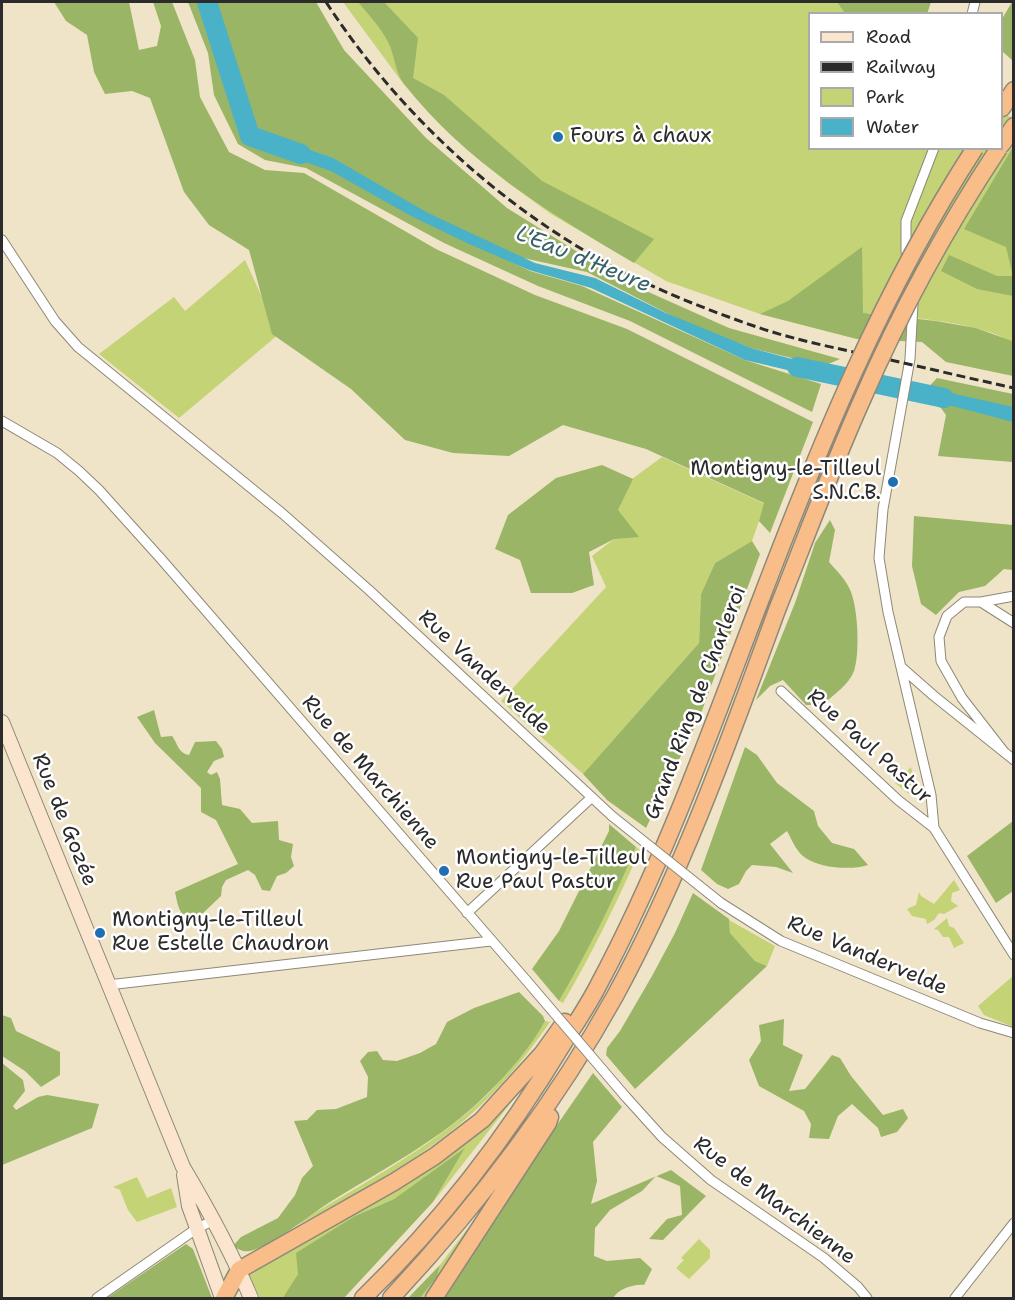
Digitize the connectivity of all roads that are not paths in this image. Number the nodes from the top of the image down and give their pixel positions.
1 (1014, 90) edge
2 (1003, 106) edge
3 (1014, 126) edge
4 (1003, 142) edge
5 (933, 150) edge
6 (974, 150) edge
7 (998, 150) edge
8 (2, 240) edge
9 (2, 421) edge
10 (1014, 596) edge
11 (981, 602) junction
12 (1014, 623) edge
13 (901, 667) junction
14 (781, 691) dead end
15 (2, 722) edge
16 (1004, 752) junction
17 (1014, 760) edge
18 (591, 798) junction
19 (934, 828) junction
20 (467, 913) junction
21 (491, 941) junction
22 (1014, 955) edge
23 (108, 985) junction
24 (598, 986) junction
25 (1014, 1033) edge
26 (557, 1091) junction
27 (183, 1167) junction
28 (212, 1221) junction
29 (1014, 1223) edge
30 (196, 1229) junction
31 (239, 1270) junction
32 (97, 1299) edge
33 (223, 1299) edge
34 (250, 1299) edge
35 (363, 1299) edge
36 (391, 1299) edge
37 (434, 1299) edge
38 (867, 1299) edge
39 (955, 1299) edge

1 - 2 highway
3 - 4 highway
5 - 13 street
6 - 24 highway, Grand Ring de Charleroi, bridge
7 - 26 highway, Grand Ring de Charleroi, bridge
8 - 18 street, Rue Vandervelde
9 - 20 street, Rue de Marchienne
10 - 11 street
11 - 12 street
11 - 16 street
13 - 16 street
13 - 19 street
14 - 19 street, Rue Paul Pastur
15 - 23 main road, Rue de Gozée
16 - 17 street
18 - 20 street
18 - 25 street, Rue Vandervelde, bridge
19 - 22 street
20 - 21 street, Rue de Marchienne
21 - 23 street
21 - 38 street, Rue de Marchienne, bridge
23 - 27 main road, Rue de Gozée
24 - 31 highway
24 - 35 highway, Grand Ring de Charleroi
26 - 36 highway, Grand Ring de Charleroi
26 - 37 highway
27 - 28 main road, Rue de Gozée
27 - 30 main road, Rue de Gozée
28 - 30 street
28 - 31 main road, Rue de Gozée
29 - 39 street
30 - 32 street
30 - 33 main road, Rue de Gozée
31 - 33 highway
31 - 34 main road, Rue de Gozée

